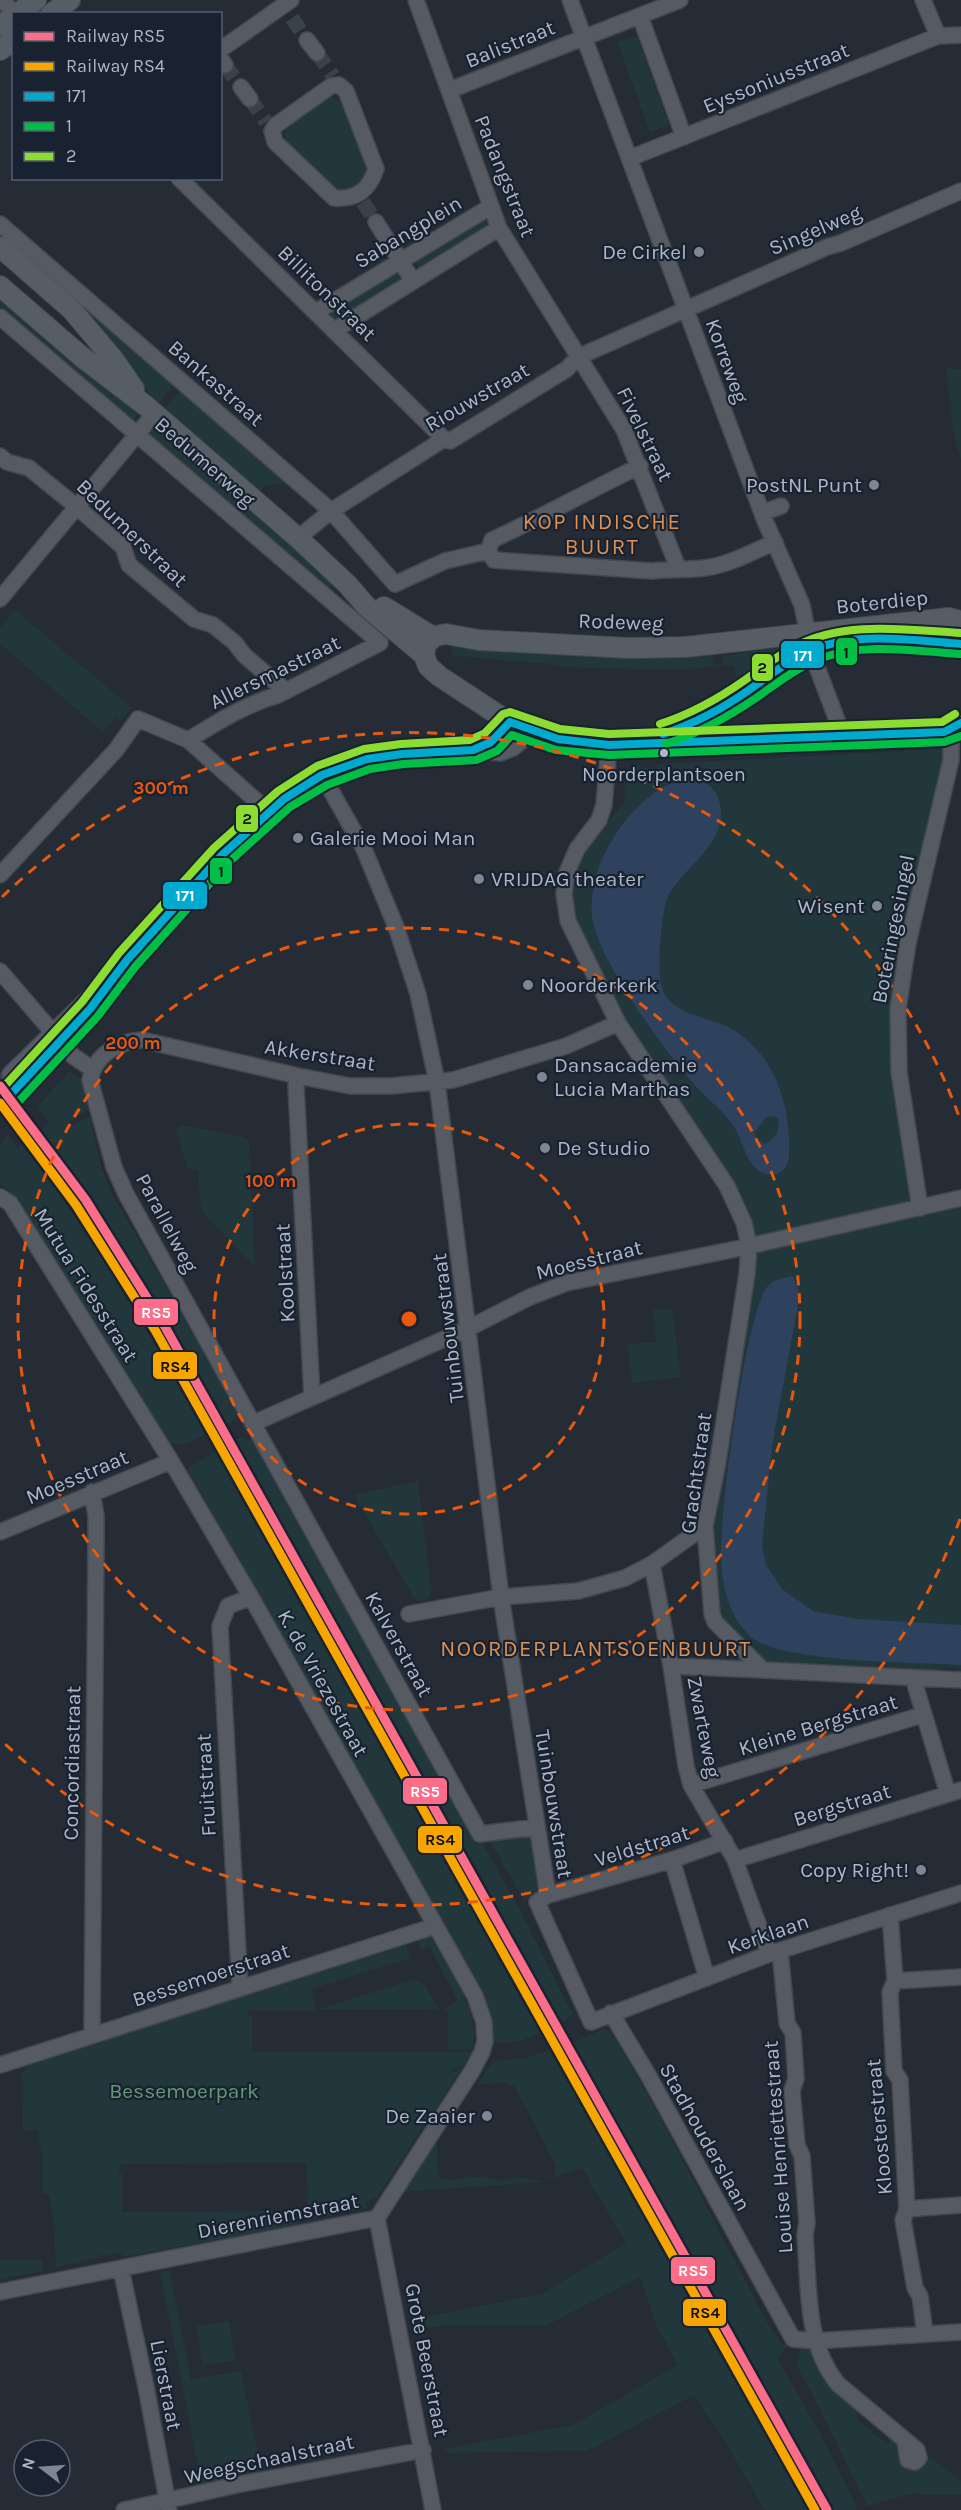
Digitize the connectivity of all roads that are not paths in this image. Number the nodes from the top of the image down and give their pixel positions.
1 (2, 0) edge
2 (36, 0) edge
3 (70, 0) edge
4 (416, 0) edge
5 (570, 0) edge
6 (680, 0) edge
7 (923, 0) edge
8 (287, 3) edge
9 (13, 12) edge
10 (18, 12) edge
11 (54, 12) edge
12 (12, 16) edge
13 (640, 16) junction
14 (292, 18) tunnel mouth
15 (0, 26) edge
16 (961, 35) edge
17 (938, 36) junction
18 (586, 37) junction
19 (307, 40) tunnel mouth
20 (222, 49) edge
21 (317, 53) tunnel mouth
22 (450, 90) junction
23 (684, 137) junction
24 (630, 158) junction
25 (181, 180) edge
26 (961, 191) edge
27 (361, 198) joint
28 (490, 207) junction
29 (376, 222) tunnel mouth
30 (0, 224) edge
31 (499, 228) junction
32 (0, 247) edge
33 (400, 260) junction
34 (413, 281) junction
35 (0, 286) edge
36 (686, 310) junction
37 (316, 312) junction
38 (0, 317) edge
39 (335, 330) junction
40 (578, 357) junction
41 (150, 410) junction
42 (136, 435) junction
43 (444, 439) junction
44 (0, 456) edge
45 (640, 466) junction
46 (78, 507) junction
47 (331, 511) junction
48 (298, 538) junction
49 (775, 542) junction
50 (488, 551) junction
51 (678, 568) junction
52 (348, 585) junction
53 (0, 599) edge
54 (961, 621) edge
55 (808, 634) junction
56 (433, 637) junction
57 (380, 643) joint
58 (424, 655) junction
59 (286, 691) junction
60 (510, 722) junction
61 (956, 727) edge
62 (532, 732) junction
63 (843, 736) junction
64 (189, 740) junction
65 (609, 745) junction
66 (472, 750) junction
67 (322, 775) junction
68 (269, 812) junction
69 (0, 875) edge
70 (0, 971) edge
71 (618, 1023) junction
72 (56, 1036) junction
73 (92, 1070) junction
74 (298, 1076) junction
75 (14, 1079) tunnel mouth
76 (437, 1082) junction
77 (0, 1197) edge
78 (961, 1198) edge
79 (920, 1208) junction
80 (749, 1245) junction
81 (469, 1328) junction
82 (312, 1397) junction
83 (254, 1423) junction
84 (171, 1461) junction
85 (92, 1492) junction
86 (705, 1526) junction
87 (0, 1532) edge
88 (652, 1564) junction
89 (251, 1598) junction
90 (501, 1598) junction
91 (409, 1614) dead end
92 (671, 1666) junction
93 (763, 1670) junction
94 (913, 1678) junction
95 (961, 1680) edge
96 (922, 1715) junction
97 (691, 1785) junction
98 (955, 1792) edge
99 (537, 1827) junction
100 (724, 1841) junction
101 (672, 1860) junction
102 (735, 1860) junction
103 (961, 1893) edge
104 (542, 1899) junction
105 (890, 1915) junction
106 (435, 1926) junction
107 (774, 1953) junction
108 (961, 1977) edge
109 (707, 1978) junction
110 (895, 1981) junction
111 (240, 1988) junction
112 (611, 2013) junction
113 (591, 2022) joint
114 (92, 2035) junction
115 (0, 2065) edge
116 (961, 2205) edge
117 (907, 2209) junction
118 (377, 2218) junction
119 (121, 2269) junction
120 (0, 2292) edge
121 (961, 2332) edge
122 (925, 2334) junction
123 (815, 2341) junction
124 (904, 2441) dead end
125 (423, 2450) junction
126 (168, 2506) edge
127 (124, 2510) edge
128 (434, 2510) edge

1 - 9 street
2 - 10 main road
3 - 11 main road
4 - 22 street, Padangstraat
5 - 18 street, Korreweg
6 - 13 street, Balistraat
7 - 17 street
8 - 14 street
8 - 20 street
12 - 15 main road
13 - 18 street, Balistraat
13 - 23 street
16 - 17 street, Eyssoniusstraat
17 - 23 street, Eyssoniusstraat
18 - 22 street, Balistraat
18 - 24 street, Korreweg
19 - 21 street
22 - 28 street, Padangstraat
23 - 24 street, Eyssoniusstraat
24 - 36 street, Korreweg
25 - 37 street, Billitonstraat
26 - 36 street, Singelweg
27 - 27 street
28 - 31 street, Padangstraat
28 - 33 street, Sabangplein
29 - 33 street
30 - 47 street, Bankastraat
31 - 34 street, Sabangplein
31 - 40 street, Padangstraat
32 - 41 main road, Bedumerweg
33 - 34 street
33 - 37 street, Sabangplein
34 - 39 street, Sabangplein
35 - 41 main road, Bedumerweg
36 - 40 street, Riouwstraat
36 - 49 street, Korreweg
37 - 39 street, Billitonstraat
38 - 42 street, Bedumerweg
39 - 43 street, Billitonstraat
40 - 43 street, Riouwstraat
40 - 45 street, Fivelstraat
41 - 42 street
41 - 48 main road, Bedumerweg
42 - 46 street
42 - 57 street, Bedumerweg
43 - 47 street, Riouwstraat
44 - 46 street, Bedumerstraat
45 - 50 street
45 - 51 street, Fivelstraat
46 - 53 street
46 - 59 street, Bedumerstraat
47 - 48 street, Riouwstraat
47 - 50 street, Bankastraat
48 - 52 main road, Bedumerweg
49 - 51 street
49 - 55 street, Korreweg
50 - 51 street
52 - 56 main road, Bedumerweg
52 - 58 main road, Bedumerweg
54 - 55 main road, Boterdiep
55 - 56 main road, Rodeweg
55 - 63 street, Korreweg
56 - 58 main road
57 - 59 street, Allersmastraat
58 - 60 main road, Bedumerweg
59 - 64 street, Allersmastraat
60 - 62 main road, Bedumerweg
60 - 66 street
61 - 63 main road, Bedumerweg
61 - 79 street, Boteringesingel
62 - 65 main road, Bedumerweg
62 - 66 street
63 - 65 main road, Bedumerweg
64 - 68 street
64 - 69 street
65 - 71 street
66 - 67 street
67 - 68 street
67 - 76 street, Tuinbouwstraat
68 - 72 street
70 - 72 street
71 - 76 street, Akkerstraat
71 - 80 street
72 - 73 street
72 - 75 street
73 - 74 street, Akkerstraat
73 - 83 street, Parallelweg
74 - 76 street, Akkerstraat
74 - 82 street, Koolstraat
76 - 81 street, Tuinbouwstraat
77 - 84 street, Mutua Fidesstraat
78 - 79 street, Moesstraat
79 - 80 street, Moesstraat
80 - 81 street, Moesstraat
80 - 86 street, Grachtstraat
81 - 82 street, Moesstraat
81 - 90 street, Tuinbouwstraat
82 - 83 street, Moesstraat
83 - 99 street, Kalverstraat
84 - 85 street, Moesstraat
84 - 89 street, K. de Vriezestraat
85 - 87 street, Moesstraat
85 - 114 street, Concordiastraat
86 - 88 street
86 - 93 street, Grachtstraat
88 - 90 street
88 - 92 street, Zwarteweg
89 - 106 street, K. de Vriezestraat
89 - 111 street, Fruitstraat
90 - 91 street
90 - 99 street, Tuinbouwstraat
92 - 93 street
92 - 97 street, Zwarteweg
93 - 94 street
94 - 95 street
94 - 96 street
96 - 97 street, Kleine Bergstraat
96 - 98 street
97 - 100 street, Zwarteweg
98 - 102 street, Bergstraat
99 - 104 street, Tuinbouwstraat
100 - 101 street, Veldstraat
100 - 102 street, Zwarteweg
101 - 104 street, Veldstraat
101 - 109 street
102 - 107 street, Zwarteweg
103 - 105 street, Kerklaan
104 - 113 street, Tuinbouwstraat
105 - 107 street, Kerklaan
105 - 110 street, Kloosterstraat
106 - 111 street, Bessemoerstraat
106 - 118 street, Dierenriemstraat
107 - 109 street, Kerklaan
107 - 123 street, Louise Henriettestraat
108 - 110 street
109 - 112 street, Kerklaan
110 - 117 street, Kloosterstraat
111 - 114 street, Bessemoerstraat
112 - 113 street, Kerklaan
112 - 123 street, Stadhouderslaan
114 - 115 street, Bessemoerstraat
116 - 117 street
117 - 122 street, Kloosterstraat
118 - 119 street, Dierenriemstraat
118 - 125 street, Grote Beerstraat
119 - 120 street, Dierenriemstraat
119 - 126 street, Lierstraat
121 - 122 street
122 - 123 street
123 - 124 street, Louise Henriettestraat
125 - 126 street, Weegschaalstraat
125 - 128 street, Grote Beerstraat
126 - 127 street, Weegschaalstraat

